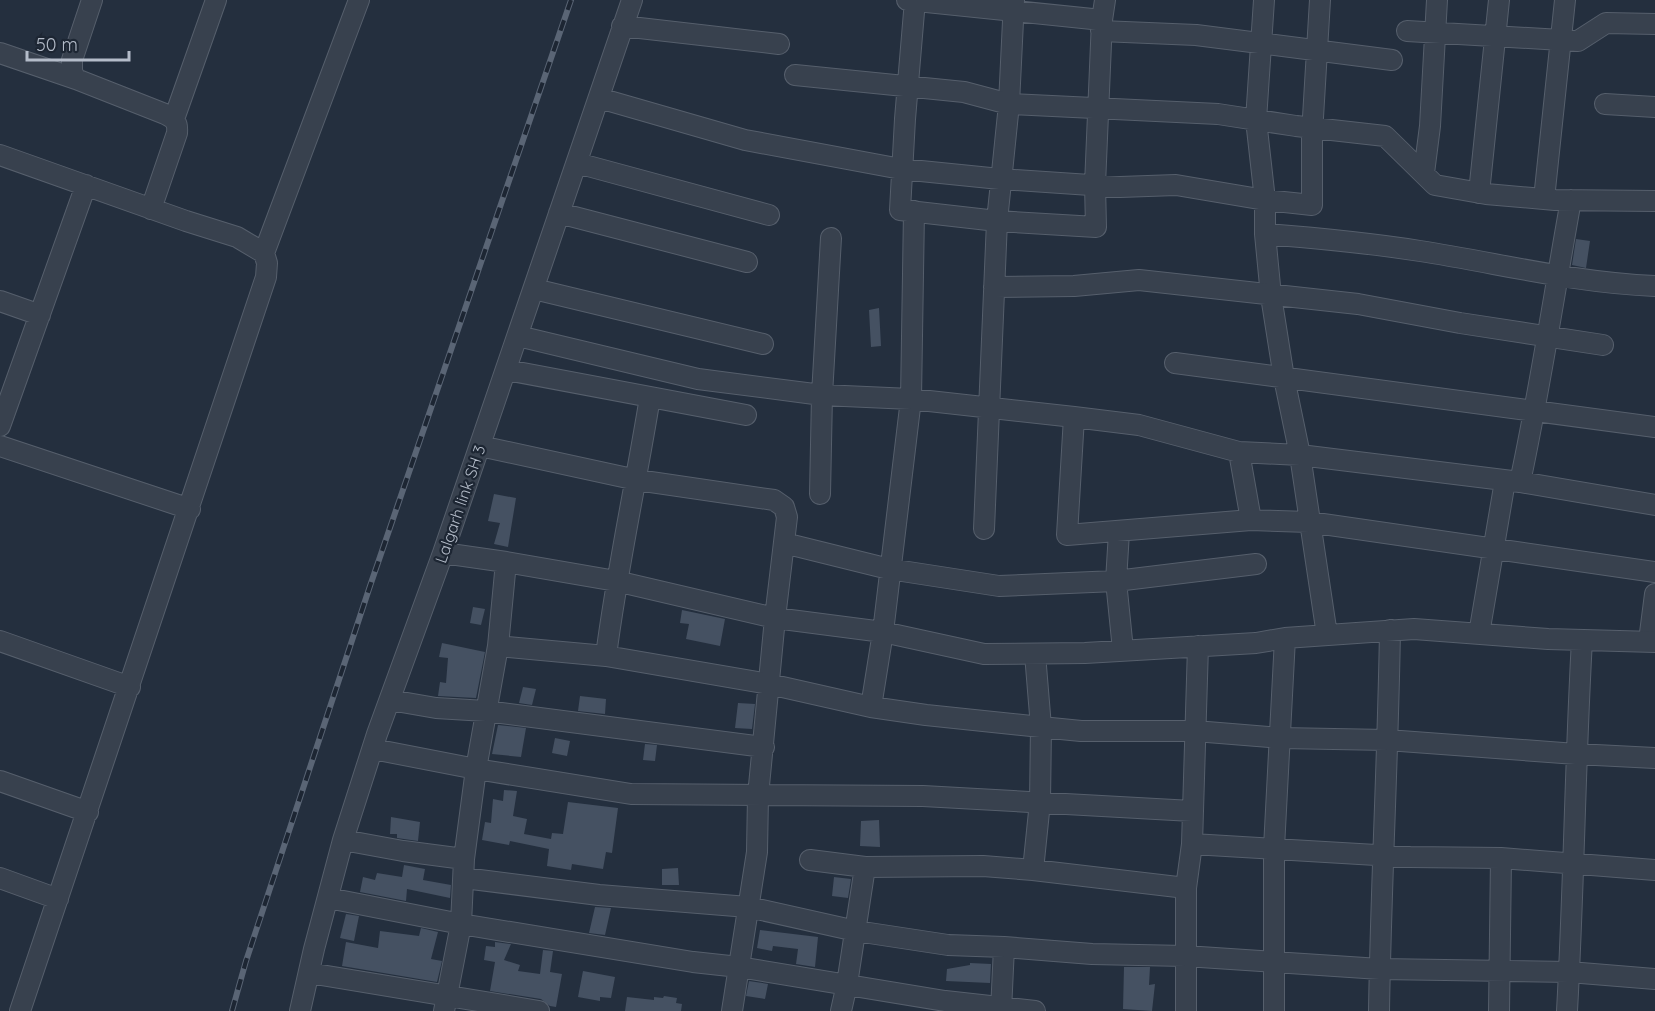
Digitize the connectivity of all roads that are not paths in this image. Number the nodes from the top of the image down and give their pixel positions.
1 (92, 0) edge
2 (216, 0) edge
3 (358, 0) edge
4 (632, 0) edge
5 (912, 0) edge
6 (1105, 0) edge
7 (1264, 0) edge
8 (1320, 0) edge
9 (1437, 0) edge
10 (1499, 0) edge
11 (1565, 0) edge
12 (1014, 6) edge
13 (1655, 24) edge
14 (1102, 25) junction
15 (622, 26) junction
16 (1407, 32) dead end
17 (1435, 33) junction
18 (1495, 37) junction
19 (1559, 40) junction
20 (779, 44) dead end
21 (1260, 44) junction
22 (1316, 51) junction
23 (0, 53) edge
24 (1392, 60) dead end
25 (795, 75) dead end
26 (76, 79) junction
27 (908, 86) junction
28 (599, 98) junction
29 (1009, 104) junction
30 (1605, 104) dead end
31 (1655, 107) edge
32 (1099, 108) junction
33 (174, 119) junction
34 (1256, 120) junction
35 (1312, 126) junction
36 (0, 154) edge
37 (577, 164) junction
38 (902, 169) junction
39 (1424, 173) junction
40 (1000, 179) junction
41 (86, 185) junction
42 (1095, 185) junction
43 (1479, 193) junction
44 (1544, 199) junction
45 (1265, 200) junction
46 (1571, 200) junction
47 (1655, 201) edge
48 (151, 208) junction
49 (914, 211) junction
50 (559, 213) junction
51 (769, 215) dead end
52 (997, 221) junction
53 (1265, 234) junction
54 (831, 238) dead end
55 (264, 253) junction
56 (747, 262) dead end
57 (1557, 276) junction
58 (1655, 286) edge
59 (994, 287) junction
60 (534, 289) junction
61 (1271, 296) junction
62 (0, 301) edge
63 (40, 315) junction
64 (518, 336) junction
65 (1547, 336) junction
66 (762, 344) dead end
67 (1603, 345) dead end
68 (1175, 363) dead end
69 (507, 370) junction
70 (1284, 378) junction
71 (822, 394) junction
72 (650, 397) junction
73 (911, 399) junction
74 (988, 407) junction
75 (1535, 411) junction
76 (746, 415) dead end
77 (1074, 417) junction
78 (0, 426) edge
79 (1655, 427) edge
80 (0, 446) edge
81 (480, 446) junction
82 (1239, 452) junction
83 (1300, 455) junction
84 (637, 480) junction
85 (1513, 482) junction
86 (820, 494) dead end
87 (1655, 505) edge
88 (190, 509) junction
89 (1251, 520) junction
90 (1309, 522) junction
91 (984, 529) dead end
92 (1119, 532) junction
93 (784, 543) junction
94 (1494, 548) junction
95 (443, 553) junction
96 (506, 562) junction
97 (1256, 564) dead end
98 (889, 569) junction
99 (1655, 572) edge
100 (616, 581) junction
101 (1116, 581) junction
102 (1655, 594) edge
103 (775, 618) junction
104 (1390, 630) junction
105 (882, 632) junction
106 (1479, 634) junction
107 (1327, 635) junction
108 (1285, 638) junction
109 (1582, 640) junction
110 (0, 641) edge
111 (1652, 641) edge
112 (498, 646) junction
113 (1198, 646) junction
114 (1123, 650) junction
115 (1035, 654) junction
116 (606, 656) junction
117 (769, 684) junction
118 (130, 687) junction
119 (390, 700) junction
120 (871, 707) junction
121 (486, 711) junction
122 (1041, 727) junction
123 (1195, 731) junction
124 (1281, 738) junction
125 (1387, 740) junction
126 (764, 747) junction
127 (373, 749) junction
128 (1576, 754) junction
129 (1655, 758) edge
130 (476, 769) junction
131 (0, 781) edge
132 (758, 796) junction
133 (1040, 802) junction
134 (88, 812) junction
135 (1192, 812) junction
136 (344, 840) junction
137 (1192, 844) junction
138 (1274, 848) junction
139 (1382, 854) junction
140 (1501, 858) junction
141 (810, 860) dead end
142 (1574, 864) junction
143 (864, 867) junction
144 (464, 868) junction
145 (1033, 870) junction
146 (1655, 870) edge
147 (0, 878) edge
148 (1186, 888) junction
149 (328, 898) junction
150 (58, 899) junction
151 (748, 907) junction
152 (460, 924) junction
153 (856, 931) junction
154 (1004, 947) junction
155 (1185, 956) junction
156 (1275, 962) junction
157 (739, 967) junction
158 (1380, 969) junction
159 (1499, 971) junction
160 (1569, 972) junction
161 (309, 973) junction
162 (1655, 979) edge
163 (848, 984) junction
164 (445, 1003) edge
165 (1001, 1009) edge
166 (20, 1011) edge
167 (300, 1011) edge
168 (539, 1011) edge
169 (732, 1011) edge
170 (841, 1011) edge
171 (1035, 1011) edge
172 (1186, 1011) edge
173 (1274, 1011) edge
174 (1379, 1011) edge
175 (1499, 1011) edge
176 (1567, 1011) edge

1 - 26 street
2 - 33 street
3 - 55 street
4 - 15 street, Lalgarh link SH 3
5 - 12 street
5 - 27 street
6 - 14 street
7 - 21 street
8 - 22 street
9 - 17 street
10 - 18 street
11 - 19 street
12 - 14 street
12 - 29 street
13 - 19 street
14 - 21 street
14 - 32 street
15 - 20 street
15 - 28 street, Lalgarh link SH 3
16 - 17 street
17 - 18 street
17 - 39 street
18 - 19 street
18 - 43 street
19 - 44 street
21 - 22 street
21 - 34 street
22 - 24 street
22 - 35 street
23 - 26 street
25 - 27 street
26 - 33 street
27 - 29 street
27 - 38 street
28 - 37 street, Lalgarh link SH 3
28 - 38 street
29 - 32 street
29 - 40 street
30 - 31 street
32 - 34 street
32 - 42 street
33 - 48 street
34 - 35 street
34 - 45 street
35 - 39 street
35 - 45 street
36 - 41 street
37 - 50 street, Lalgarh link SH 3
37 - 51 street
38 - 40 street
38 - 49 street
39 - 43 street
40 - 42 street
40 - 52 street
41 - 48 street
41 - 63 street
42 - 45 street
42 - 52 street
43 - 44 street
44 - 46 street
45 - 53 street
46 - 47 street
46 - 57 street
48 - 55 street
49 - 52 street
49 - 73 street
50 - 56 street
50 - 60 street, Lalgarh link SH 3
52 - 59 street
53 - 57 street
53 - 61 street
54 - 71 street
55 - 88 street
57 - 58 street
57 - 65 street
59 - 61 street
59 - 74 street
60 - 64 street, Lalgarh link SH 3
60 - 66 street
61 - 65 street
61 - 70 street
62 - 63 street
63 - 78 street
64 - 69 street, Lalgarh link SH 3
64 - 71 street
65 - 67 street
65 - 75 street
68 - 70 street
69 - 72 street
69 - 81 street, Lalgarh link SH 3
70 - 75 street
70 - 83 street
71 - 73 street
71 - 86 street
72 - 76 street
72 - 84 street
73 - 74 street
73 - 98 street
74 - 77 street
74 - 91 street
75 - 79 street
75 - 85 street
77 - 82 street
77 - 92 street
80 - 88 street
81 - 84 street
81 - 95 street, Lalgarh link SH 3
82 - 83 street
82 - 89 street
83 - 85 street
83 - 90 street
84 - 93 street
84 - 100 street
85 - 87 street
85 - 94 street
88 - 118 street
89 - 90 street
89 - 92 street
90 - 94 street
90 - 107 street
92 - 101 street
93 - 98 street
93 - 103 street
94 - 99 street
94 - 106 street
95 - 96 street
95 - 119 street, Lalgarh link SH 3
96 - 100 street
96 - 112 street
97 - 101 street
98 - 101 street
98 - 105 street
100 - 103 street
100 - 116 street
101 - 114 street
102 - 111 street
103 - 105 street
103 - 117 street
104 - 106 street
104 - 107 street
104 - 125 street
105 - 115 street
105 - 120 street
106 - 109 street
107 - 108 street
108 - 113 street
108 - 124 street
109 - 111 street
109 - 128 street
110 - 118 street
112 - 116 street
112 - 121 street
113 - 114 street
113 - 123 street
114 - 115 street
115 - 122 street
116 - 117 street
117 - 120 street
117 - 126 street
118 - 134 street
119 - 121 street
119 - 127 street, Lalgarh link SH 3
120 - 122 street
121 - 126 street
121 - 130 street
122 - 123 street
122 - 133 street
123 - 124 street
123 - 135 street
124 - 125 street
124 - 138 street
125 - 128 street
125 - 139 street
126 - 132 street
127 - 130 street
127 - 136 street, Lalgarh link SH 3
128 - 129 street
128 - 142 street
130 - 132 street
130 - 144 street
131 - 134 street
132 - 133 street
132 - 151 street
133 - 135 street
133 - 145 street
134 - 150 street
135 - 137 street
136 - 144 street
136 - 149 street, Lalgarh link SH 3
137 - 138 street
137 - 148 street
138 - 139 street
138 - 156 street
139 - 140 street
139 - 158 street
140 - 142 street
140 - 159 street
141 - 143 street
142 - 146 street
142 - 160 street
143 - 145 street
143 - 153 street
144 - 151 street
144 - 152 street
145 - 148 street
147 - 150 street
148 - 155 street
149 - 152 street
149 - 161 street, Lalgarh link SH 3
150 - 166 street
151 - 153 street
151 - 157 street
152 - 157 street
152 - 164 street
153 - 154 street
153 - 163 street
154 - 155 street
154 - 165 street
155 - 156 street
155 - 172 street
156 - 158 street
156 - 173 street
157 - 163 street
157 - 169 street
158 - 159 street
158 - 174 street
159 - 160 street
159 - 175 street
160 - 162 street
160 - 176 street
161 - 164 street
161 - 167 street, Lalgarh link SH 3
163 - 165 street
163 - 170 street
164 - 168 street
165 - 171 street

